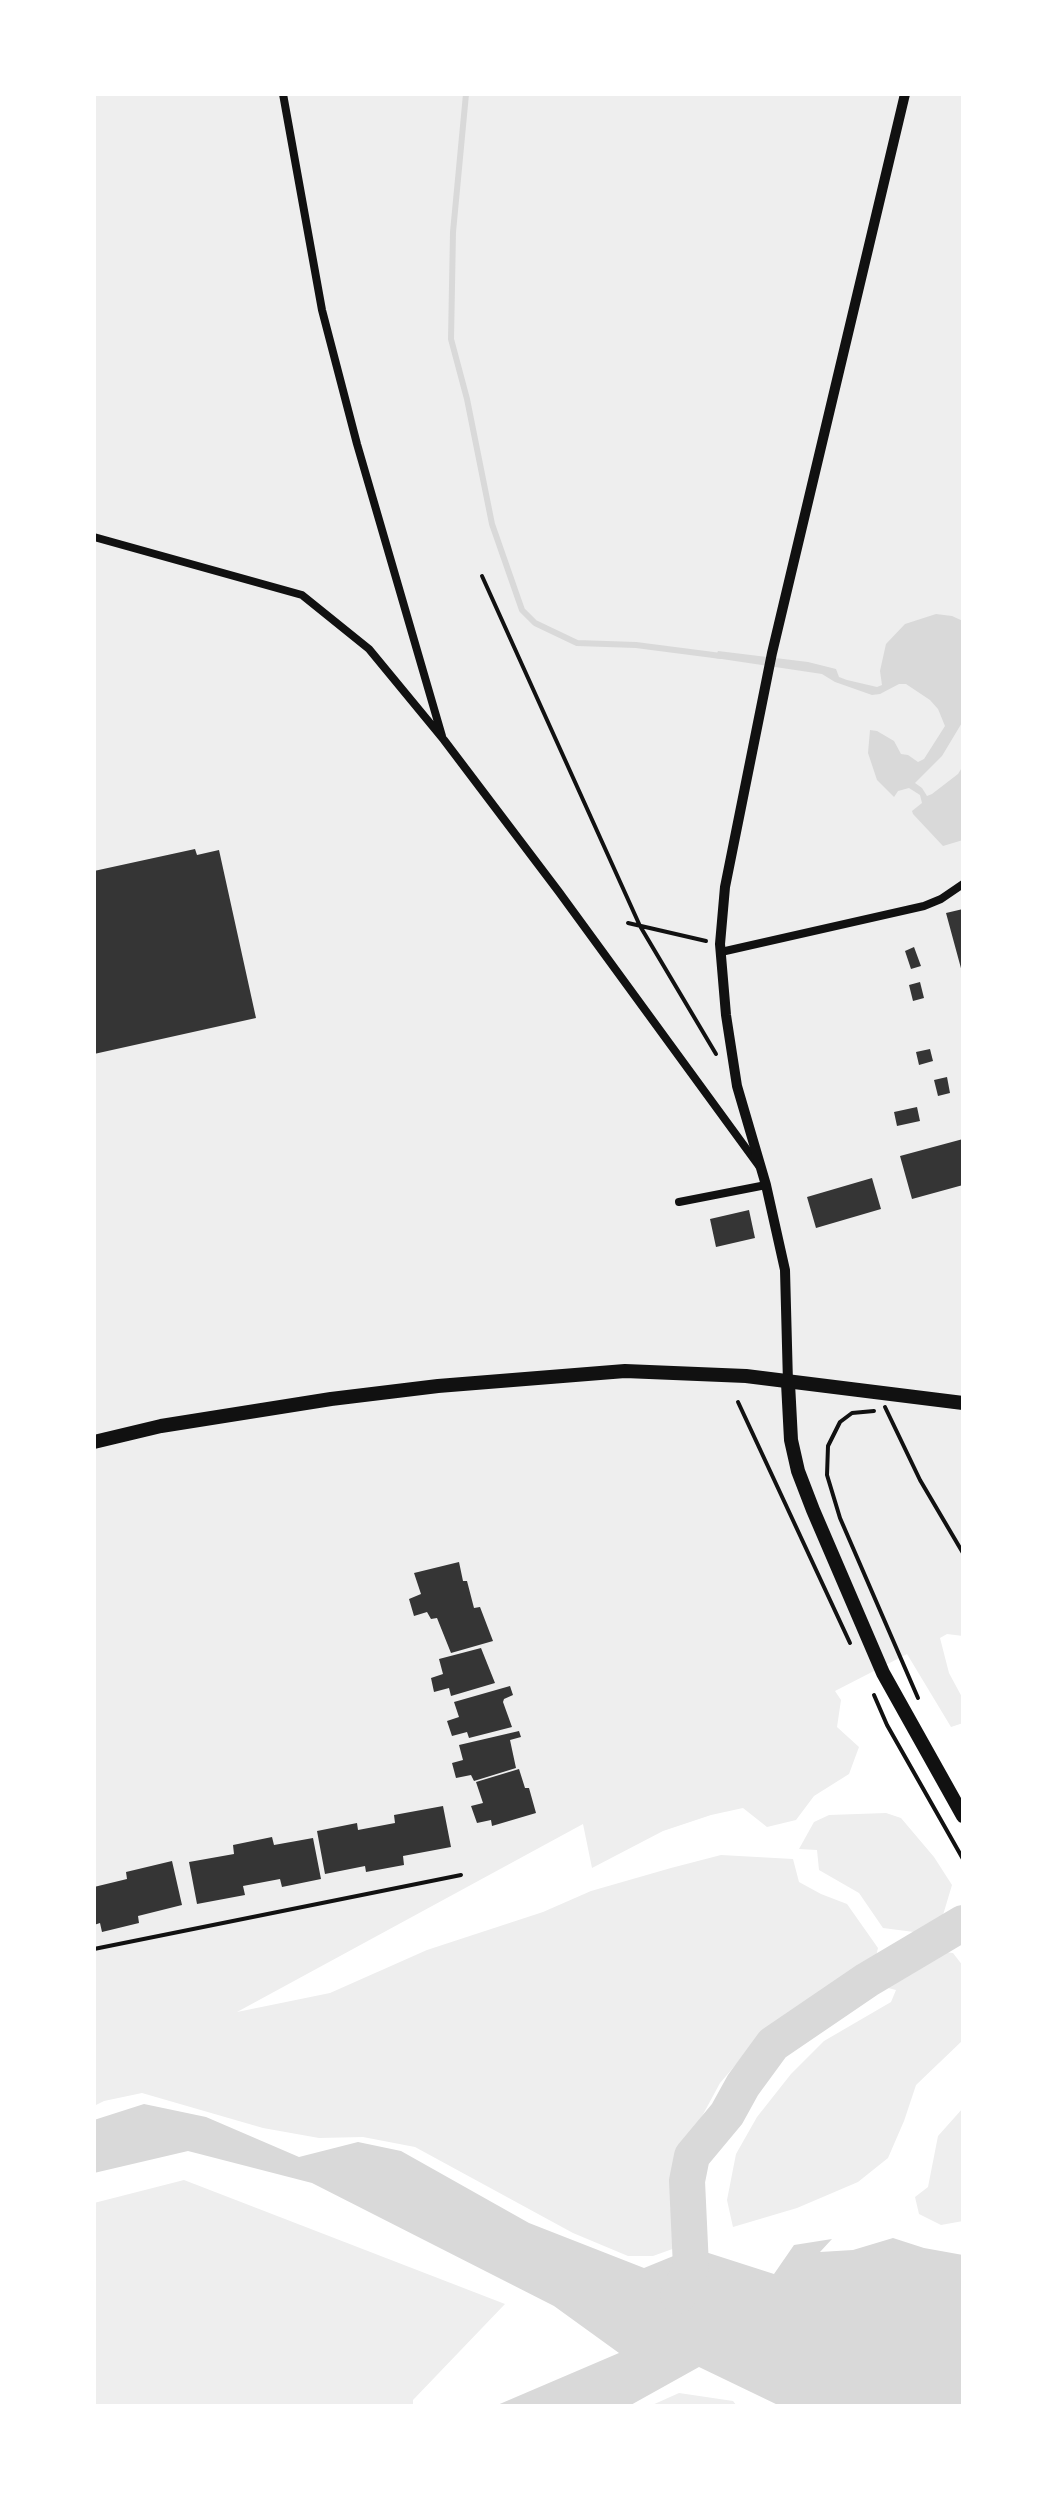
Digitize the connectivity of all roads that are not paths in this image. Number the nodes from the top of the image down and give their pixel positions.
1 (283, 94) edge
2 (905, 94) edge
3 (94, 537) edge
4 (444, 740) junction
5 (963, 884) edge
6 (720, 948) junction
7 (762, 1170) junction
8 (766, 1185) junction
9 (679, 1202) dead end
10 (788, 1383) junction
11 (963, 1403) edge
12 (94, 1442) edge
13 (963, 1816) edge

1 - 4 street
2 - 6 street
3 - 4 street
4 - 7 street
5 - 6 street
6 - 7 street
7 - 8 street
8 - 9 street
8 - 10 street
10 - 11 main road
10 - 12 main road
10 - 13 main road

